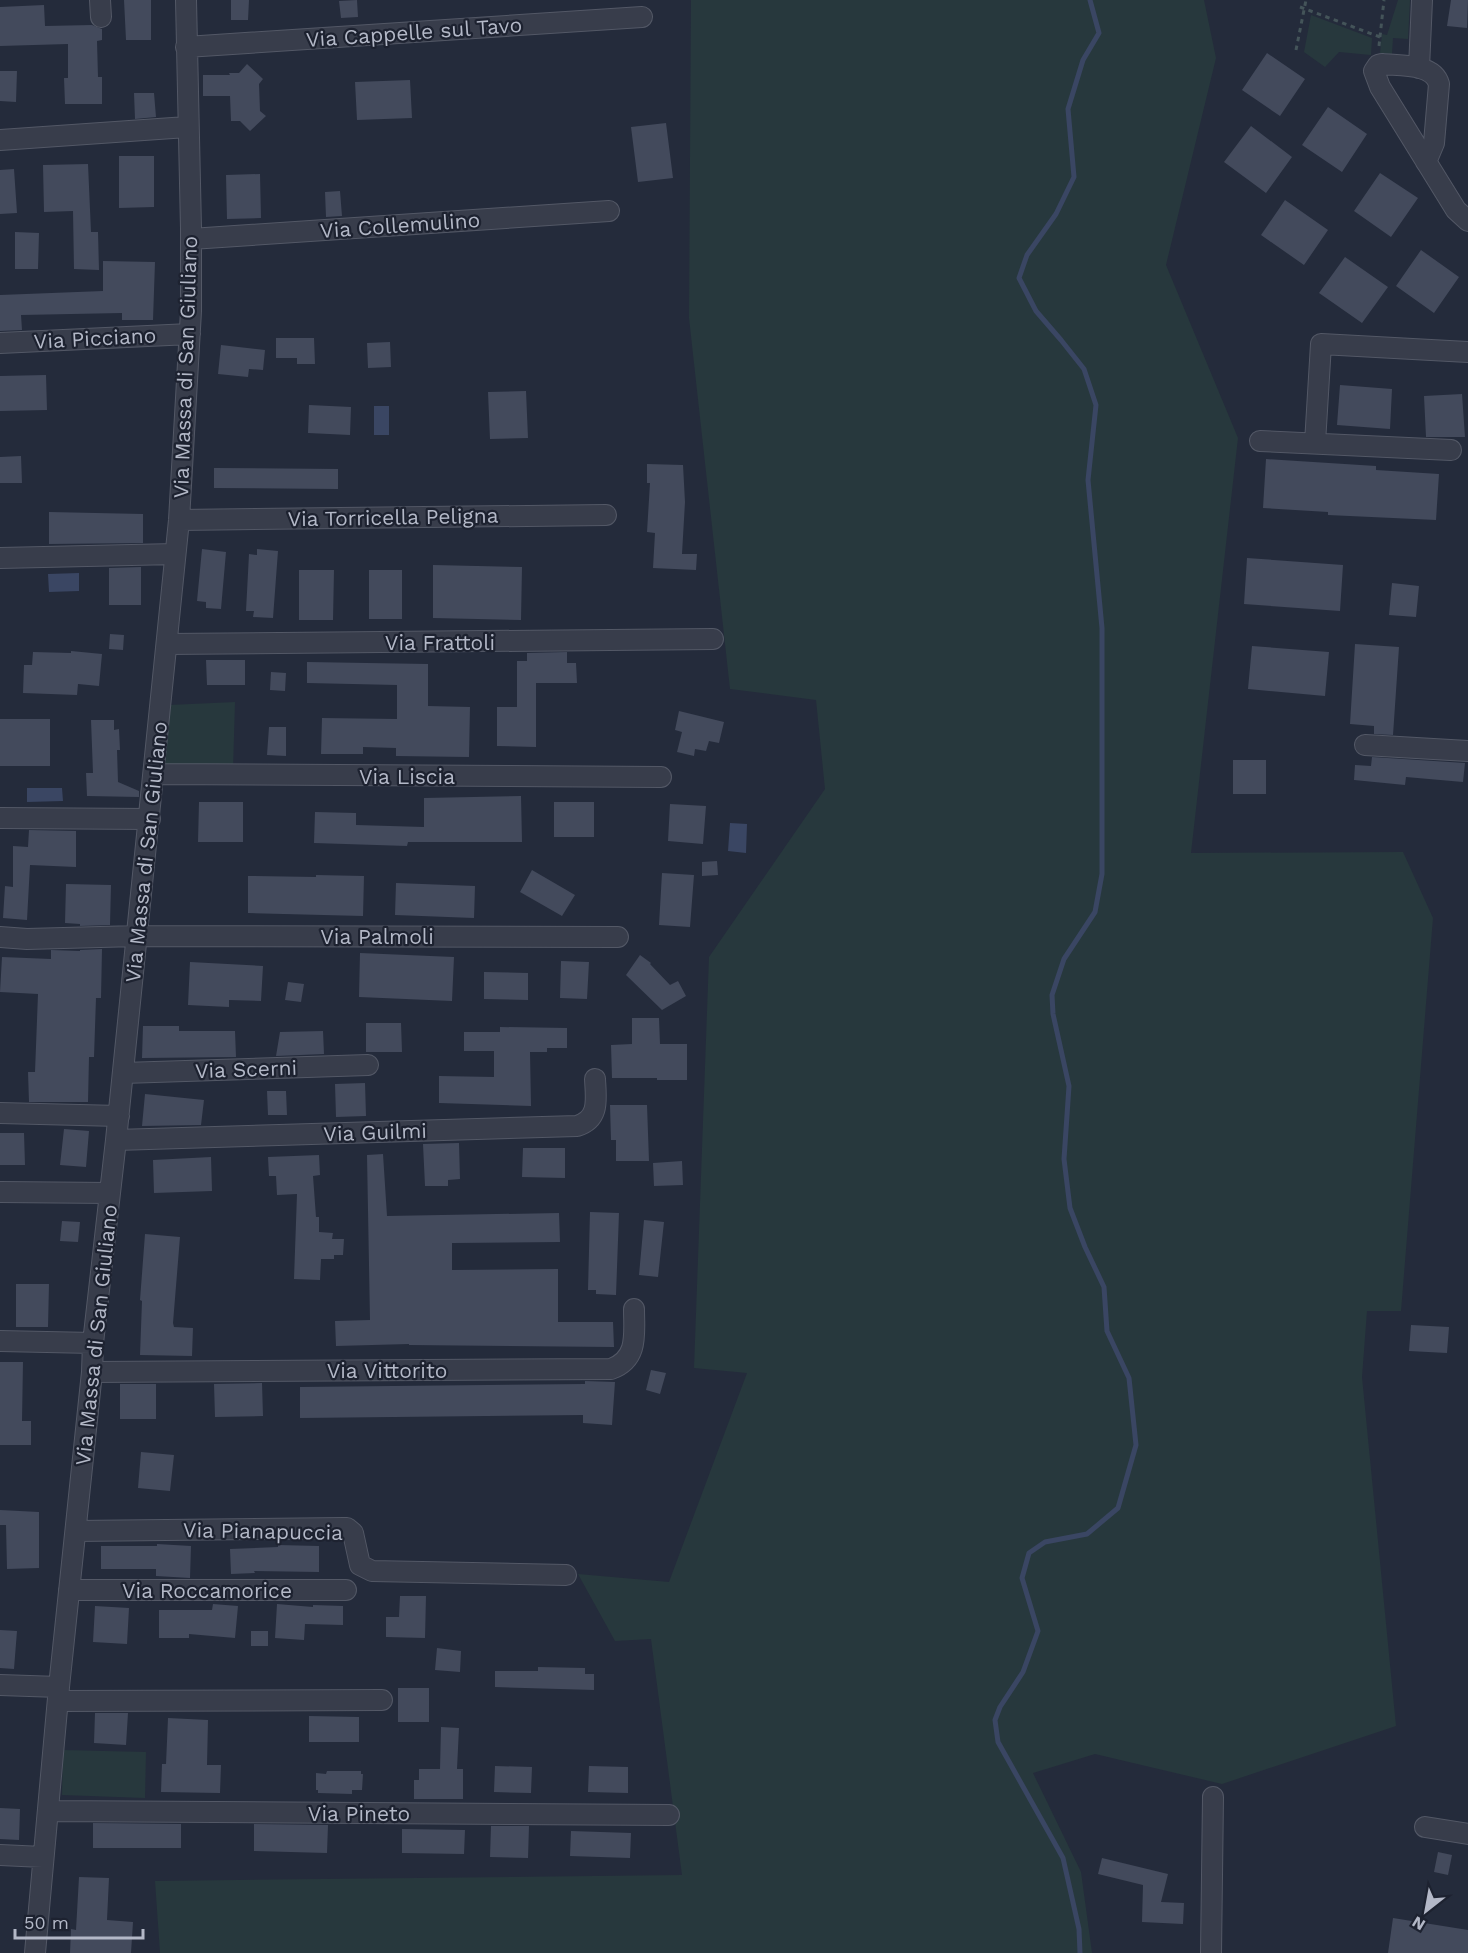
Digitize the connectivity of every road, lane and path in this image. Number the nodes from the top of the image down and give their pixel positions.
1 (186, 0) edge
2 (1306, 0) edge
3 (1384, 0) edge
4 (1422, 0) edge
5 (1302, 7) junction
6 (642, 16) dead end
7 (1380, 37) junction
8 (186, 47) junction
9 (1296, 50) dead end
10 (1419, 68) junction
11 (1375, 72) junction
12 (187, 128) junction
13 (0, 140) edge
14 (1426, 162) junction
15 (609, 211) dead end
16 (1468, 221) edge
17 (191, 238) junction
18 (190, 333) junction
19 (0, 343) edge
20 (1467, 348) edge
21 (1260, 441) dead end
22 (1315, 443) junction
23 (1451, 450) dead end
24 (606, 514) dead end
25 (178, 520) junction
26 (175, 554) junction
27 (0, 558) edge
28 (713, 639) dead end
29 (167, 644) junction
30 (1365, 745) dead end
31 (1468, 751) edge
32 (154, 774) junction
33 (661, 777) dead end
34 (0, 818) edge
35 (150, 819) junction
36 (137, 936) junction
37 (0, 937) edge
38 (618, 937) dead end
39 (368, 1065) dead end
40 (123, 1073) junction
41 (595, 1079) dead end
42 (0, 1113) edge
43 (119, 1116) junction
44 (116, 1140) junction
45 (0, 1192) edge
46 (110, 1192) junction
47 (634, 1309) dead end
48 (0, 1341) edge
49 (93, 1343) junction
50 (92, 1372) junction
51 (76, 1531) junction
52 (567, 1575) dead end
53 (69, 1590) junction
54 (345, 1590) dead end
55 (0, 1685) edge
56 (59, 1694) junction
57 (382, 1700) dead end
58 (1213, 1797) dead end
59 (48, 1811) junction
60 (669, 1815) dead end
61 (1425, 1827) dead end
62 (1468, 1834) edge
63 (0, 1856) edge
64 (43, 1857) junction
65 (34, 1953) edge
66 (1211, 1953) edge

1 - 8 street, Via Massa di San Giuliano
2 - 5 path
3 - 7 path
4 - 10 street
5 - 7 path
5 - 9 path
6 - 8 street, Via Cappelle sul Tavo
7 - 11 path
8 - 12 street, Via Massa di San Giuliano
10 - 11 street
10 - 14 street
11 - 14 street
12 - 13 street
12 - 17 street, Via Massa di San Giuliano
14 - 16 street
15 - 17 street, Via Collemulino
17 - 18 street, Via Massa di San Giuliano
18 - 19 street, Via Picciano
18 - 25 street, Via Massa di San Giuliano
20 - 22 street
21 - 22 street
22 - 23 street
24 - 25 street, Via Torricella Peligna
25 - 26 street, Via Massa di San Giuliano
26 - 27 street
26 - 29 street, Via Massa di San Giuliano
28 - 29 street, Via Frattoli
29 - 32 street, Via Massa di San Giuliano
30 - 31 street
32 - 33 street, Via Liscia
32 - 35 street, Via Massa di San Giuliano
34 - 35 street
35 - 36 street, Via Massa di San Giuliano
36 - 37 street, Via Palmoli
36 - 38 street, Via Palmoli
36 - 40 street, Via Massa di San Giuliano
39 - 40 street, Via Scerni
40 - 43 street, Via Massa di San Giuliano
41 - 44 street, Via Guilmi
42 - 43 street
43 - 44 street, Via Massa di San Giuliano
44 - 46 street, Via Massa di San Giuliano
45 - 46 street
46 - 49 street, Via Massa di San Giuliano
47 - 50 street, Via Vittorito
48 - 49 street
49 - 50 street, Via Massa di San Giuliano
50 - 51 street, Via Massa di San Giuliano
51 - 52 street, Via Pianapuccia
51 - 53 street, Via Massa di San Giuliano
53 - 54 street, Via Roccamorice
53 - 56 street, Via Massa di San Giuliano
55 - 56 street
56 - 57 street
56 - 59 street, Via Massa di San Giuliano
58 - 66 street
59 - 60 street, Via Pineto
59 - 64 street, Via Massa di San Giuliano
61 - 62 street
63 - 64 street
64 - 65 street, Via Massa di San Giuliano

